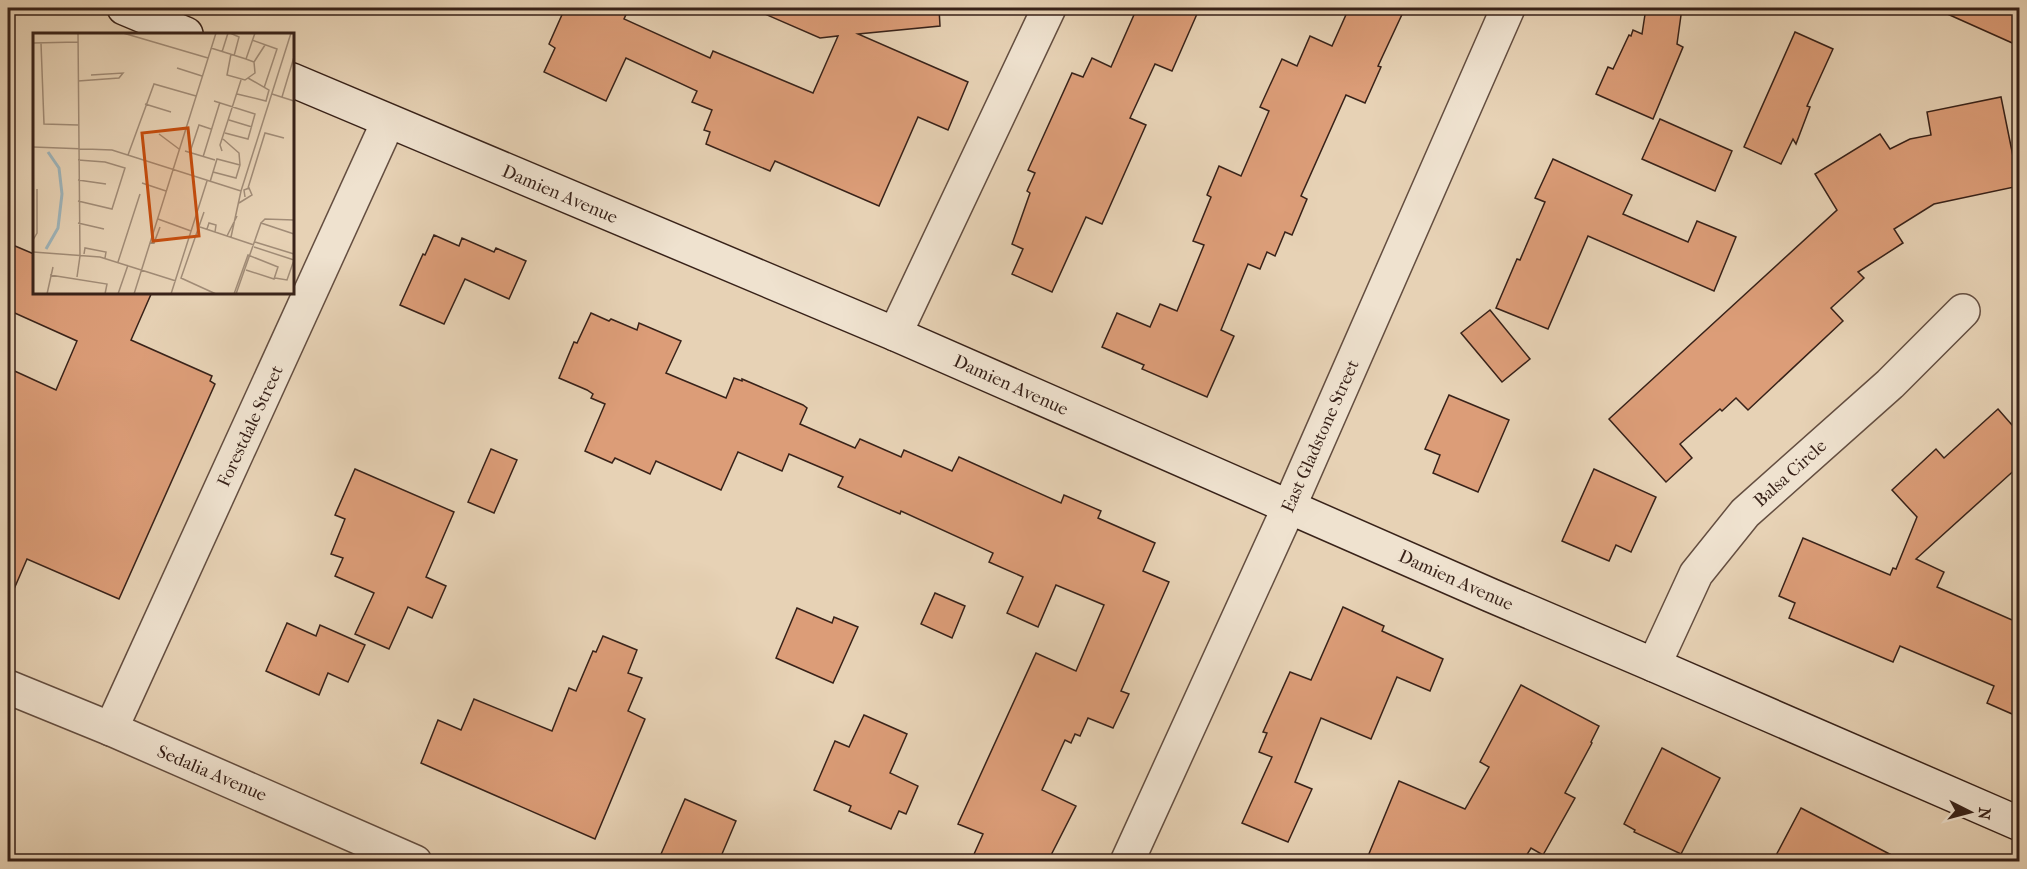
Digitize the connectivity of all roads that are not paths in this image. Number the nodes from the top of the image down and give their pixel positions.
1 (124, 8) edge
2 (1049, 8) edge
3 (1508, 8) edge
4 (184, 33) edge
5 (294, 81) edge
6 (388, 122) junction
7 (1963, 311) dead end
8 (894, 334) junction
9 (1289, 507) junction
10 (1654, 664) junction
11 (8, 687) edge
12 (111, 729) junction
13 (2019, 824) edge
14 (415, 861) edge
15 (1127, 861) edge

1 - 4 street
2 - 8 street
3 - 9 street, East Gladstone Street
5 - 6 street, Damien Avenue
6 - 8 street, Damien Avenue
6 - 12 street, Forestdale Street
7 - 10 street, Balsa Circle
8 - 9 street, Damien Avenue
9 - 10 street, Damien Avenue
9 - 15 street, East Gladstone Street
10 - 13 street, Damien Avenue
11 - 12 street, Sedalia Avenue
12 - 14 street, Sedalia Avenue

